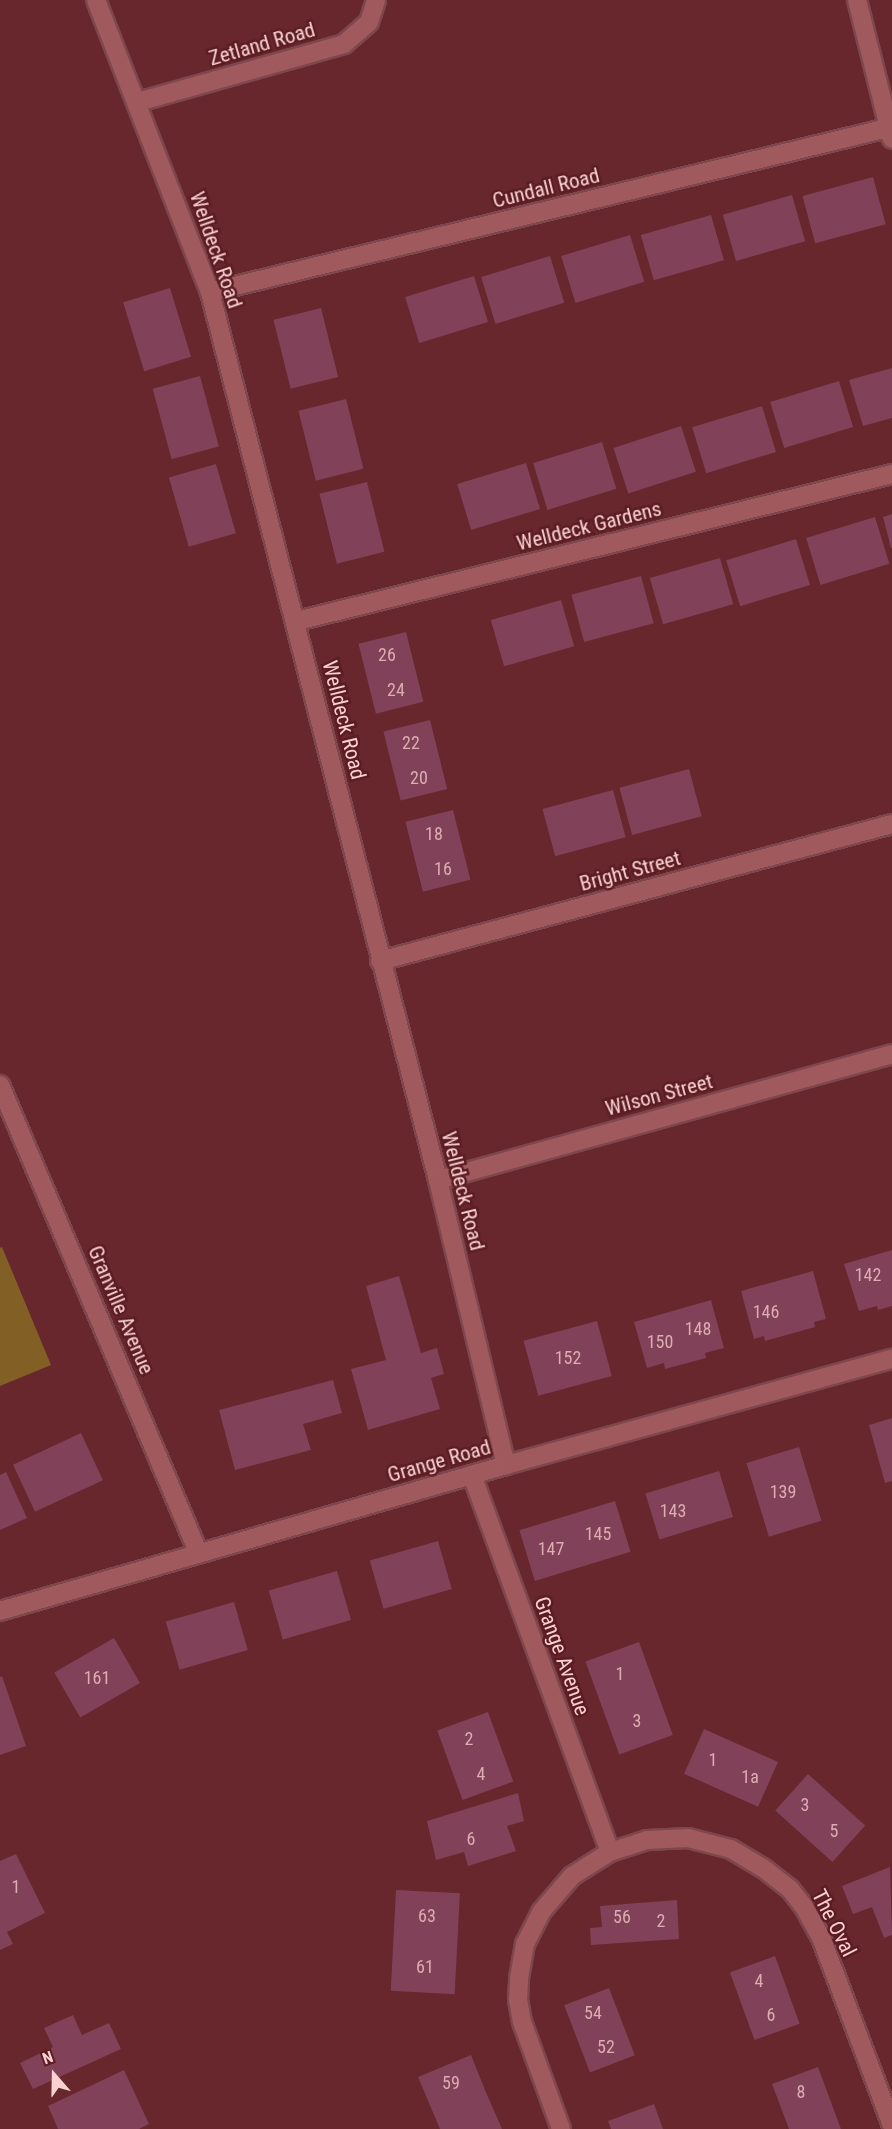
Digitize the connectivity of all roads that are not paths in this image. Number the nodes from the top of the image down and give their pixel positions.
1 (96, 0) edge
2 (376, 0) edge
3 (857, 0) edge
4 (138, 102) junction
5 (891, 131) edge
6 (210, 292) junction
7 (892, 474) edge
8 (297, 621) junction
9 (892, 824) edge
10 (380, 961) junction
11 (892, 1054) edge
12 (0, 1084) edge
13 (438, 1180) junction
14 (892, 1359) edge
15 (506, 1465) junction
16 (472, 1475) junction
17 (198, 1554) junction
18 (0, 1611) edge
19 (609, 1852) junction
20 (892, 2125) edge
21 (561, 2129) edge

1 - 4 street, Welldeck Road
2 - 4 street, Zetland Road
3 - 5 street
4 - 6 street, Welldeck Road
5 - 6 street, Cundall Road
6 - 8 street, Welldeck Road
7 - 8 street, Welldeck Gardens
8 - 10 street, Welldeck Road
9 - 10 street, Bright Street
10 - 13 street, Welldeck Road
11 - 13 street, Wilson Street
12 - 17 street, Granville Avenue
13 - 15 street, Welldeck Road
14 - 15 street, Grange Road
15 - 16 street, Grange Road
16 - 17 street, Grange Road
16 - 19 street, Grange Avenue
17 - 18 street, Grange Road
19 - 20 street, The Oval
19 - 21 street, The Oval

